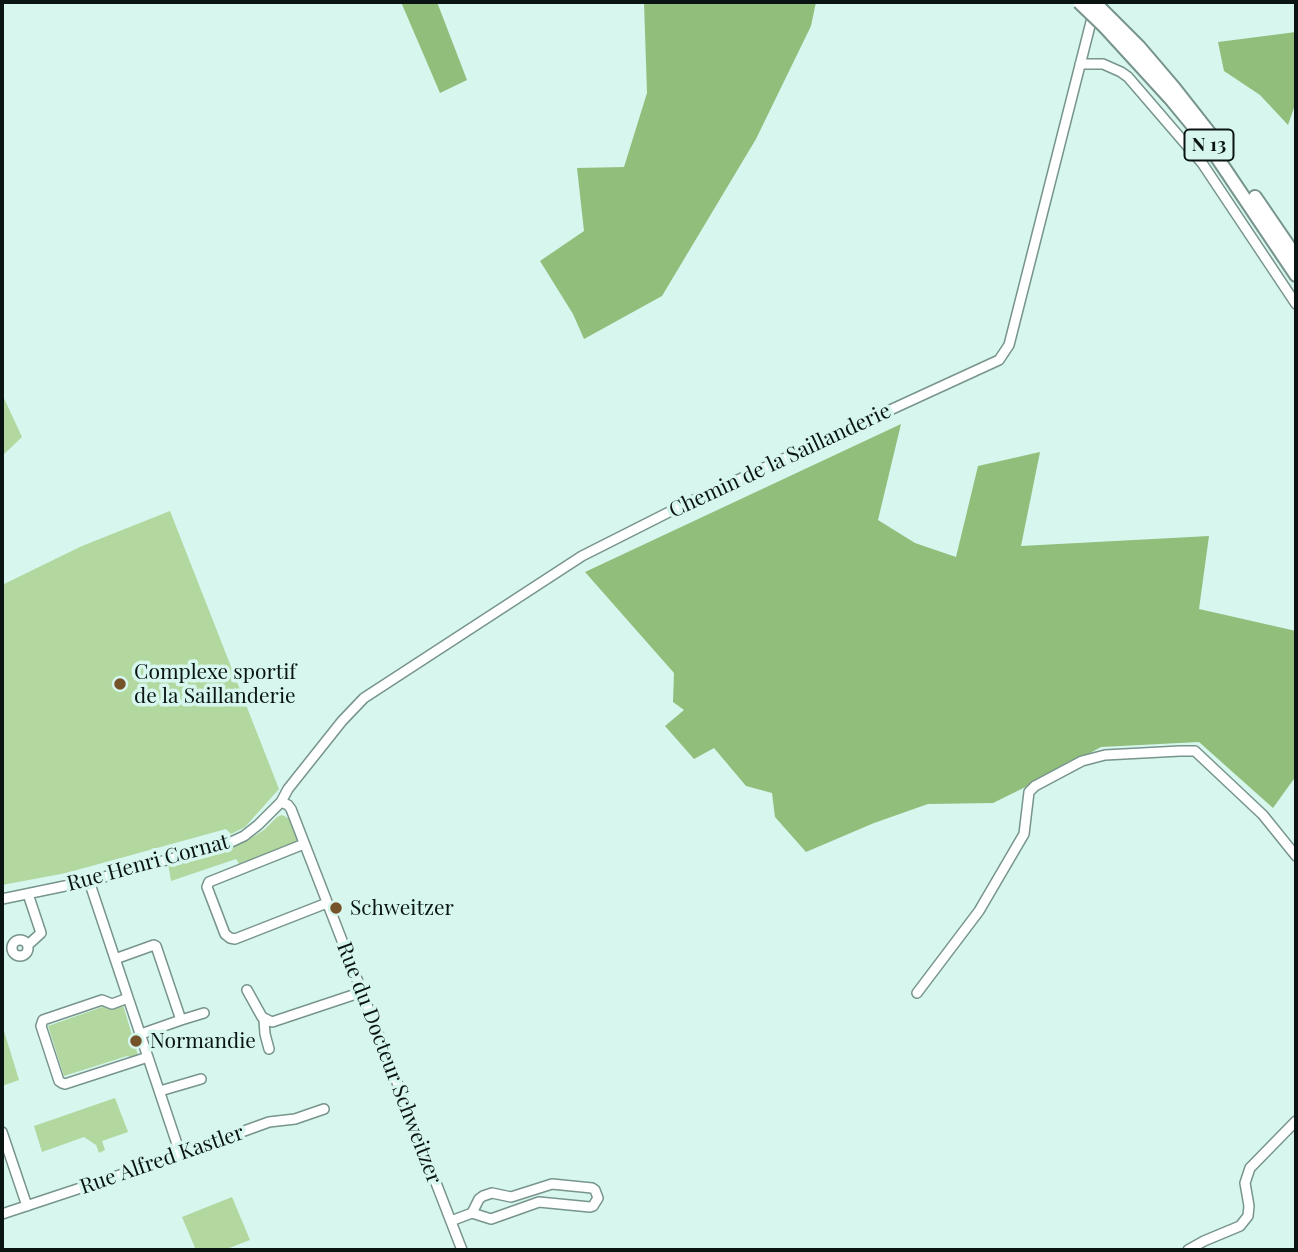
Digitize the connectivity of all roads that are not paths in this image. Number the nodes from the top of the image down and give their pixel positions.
1 (1079, 2) edge
2 (1095, 2) edge
3 (1109, 24) junction
4 (1080, 64) junction
5 (1296, 257) edge
6 (1296, 275) edge
7 (1296, 304) edge
8 (281, 802) junction
9 (304, 844) junction
10 (1296, 856) edge
11 (89, 881) junction
12 (28, 894) junction
13 (2, 900) edge
14 (327, 903) junction
15 (28, 945) dead end
16 (115, 959) junction
17 (247, 990) dead end
18 (362, 992) junction
19 (916, 993) dead end
20 (128, 998) junction
21 (204, 1013) dead end
22 (181, 1020) junction
23 (264, 1020) junction
24 (141, 1034) junction
25 (270, 1049) dead end
26 (148, 1056) junction
27 (201, 1079) dead end
28 (160, 1091) junction
29 (324, 1109) dead end
30 (1296, 1121) edge
31 (2, 1132) edge
32 (180, 1153) junction
33 (27, 1206) junction
34 (472, 1213) junction
35 (2, 1214) edge
36 (451, 1221) junction
37 (461, 1250) edge
38 (1188, 1250) edge

1 - 3 highway, N 13, bridge
2 - 3 highway, N 13, bridge
2 - 4 street, Chemin de la Saillanderie
3 - 5 highway, N 13
3 - 6 highway, N 13
4 - 7 street
4 - 8 street, Chemin de la Saillanderie
8 - 9 street, Rue du Docteur Schweitzer
8 - 11 street, Rue Henri Cornat
9 - 14 street, Rue du Docteur Schweitzer
9 - 14 street
10 - 19 street
11 - 12 street, Rue Henri Cornat
11 - 16 street
12 - 13 street, Rue Henri Cornat
12 - 15 street
14 - 18 street, Rue du Docteur Schweitzer
16 - 20 street
16 - 22 street
17 - 23 street
18 - 23 street
18 - 36 street, Rue du Docteur Schweitzer
20 - 24 street
20 - 26 street
21 - 22 street
22 - 24 street
23 - 25 street
24 - 26 street
26 - 28 street
27 - 28 street
28 - 32 street
29 - 32 street, Rue Alfred Kastler
30 - 38 street
31 - 33 street
32 - 33 street, Rue Alfred Kastler
33 - 35 street, Rue Alfred Kastler
34 - 34 street
34 - 36 street
36 - 37 street, Rue du Docteur Schweitzer

